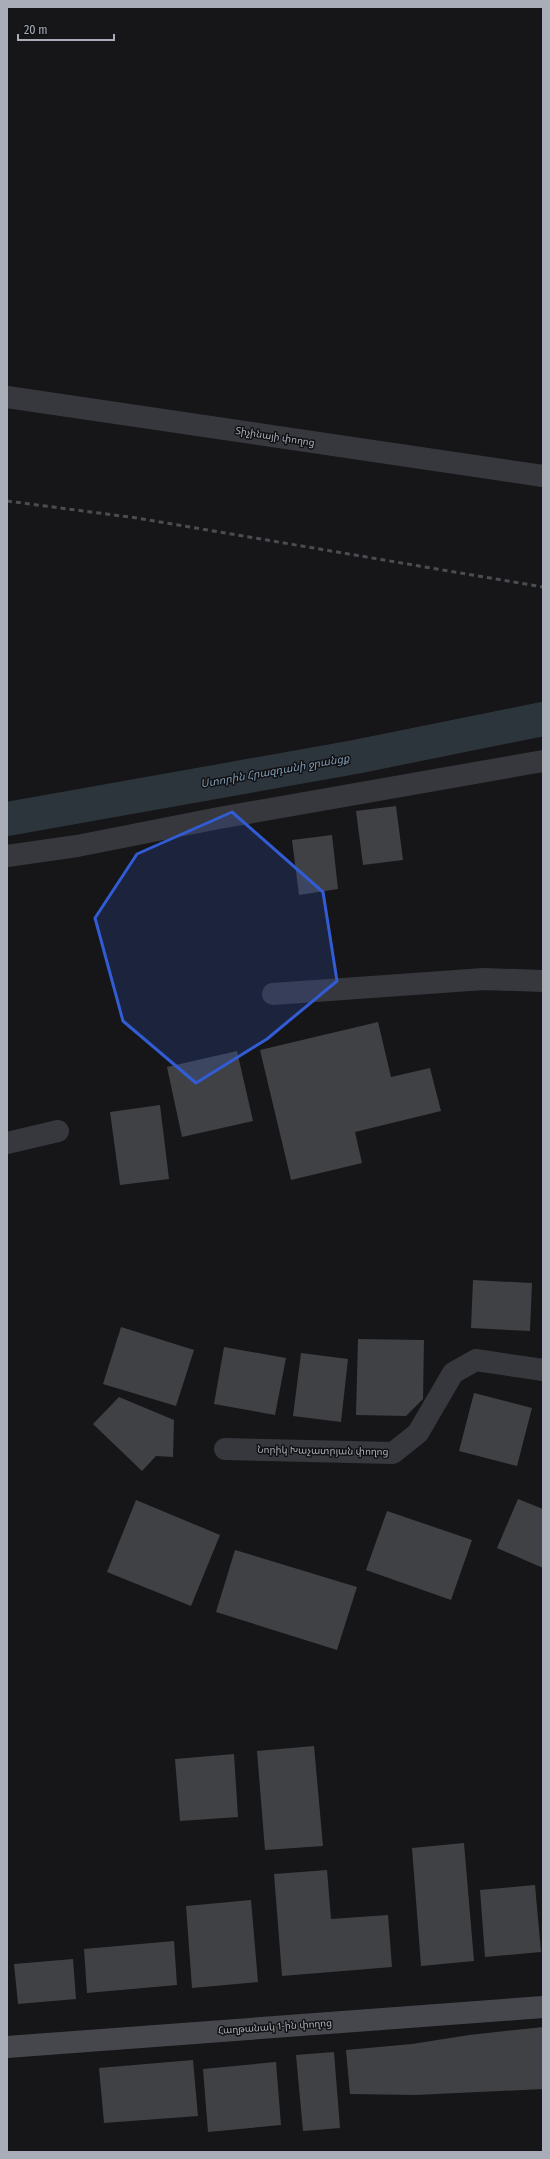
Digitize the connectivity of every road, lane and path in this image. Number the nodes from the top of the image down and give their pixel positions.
1 (7, 397) edge
2 (543, 476) edge
3 (543, 761) edge
4 (7, 856) edge
5 (543, 981) edge
6 (273, 994) dead end
7 (58, 1131) dead end
8 (7, 1143) edge
9 (543, 1370) edge
10 (226, 1449) dead end
11 (543, 2007) edge
12 (7, 2047) edge

1 - 2 street, Տիչինայի փողոց
3 - 4 street
5 - 6 street
7 - 8 street
9 - 10 street, Նորիկ Խաչատրյան փողոց
11 - 12 main road, Հաղթանակ 1-ին փողոց

